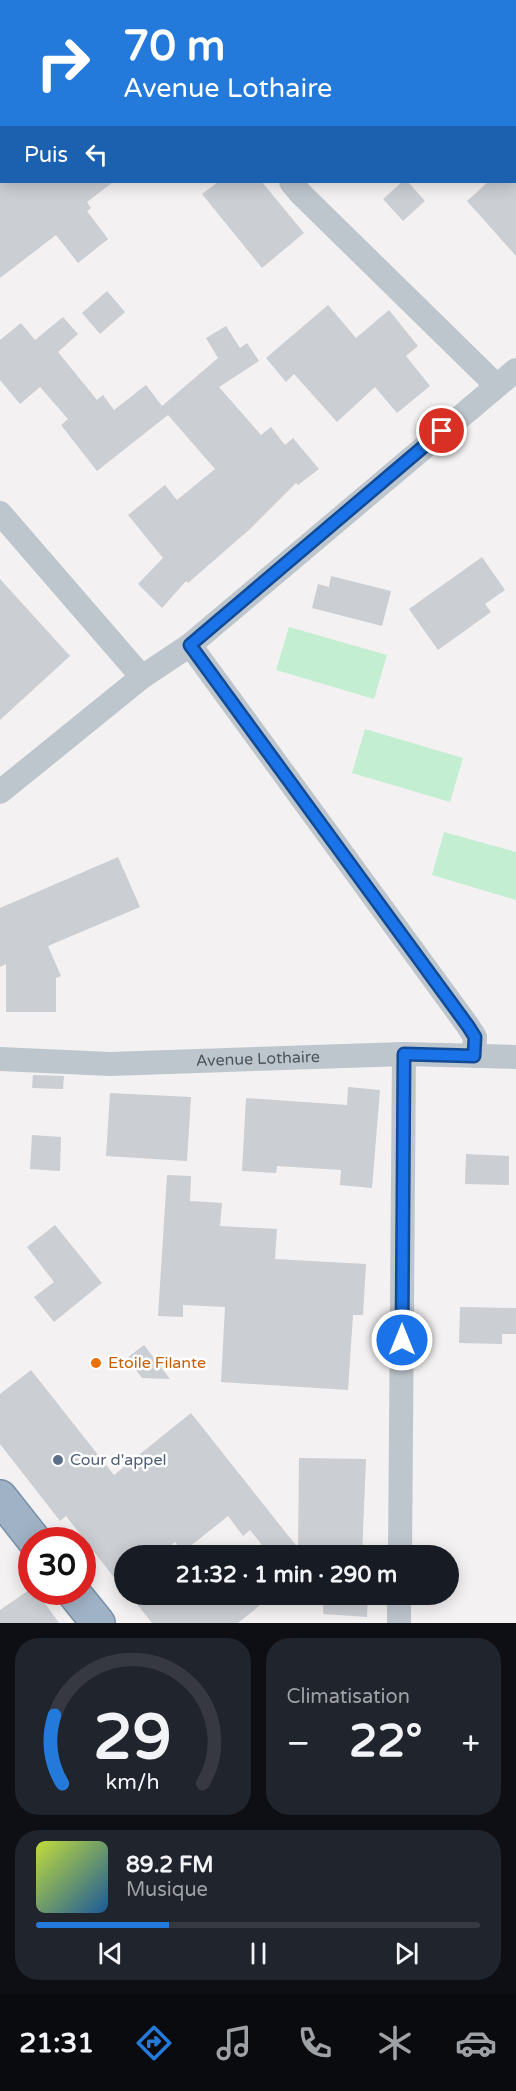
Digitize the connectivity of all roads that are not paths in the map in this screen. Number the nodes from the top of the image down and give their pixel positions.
1 (292, 183) edge
2 (516, 370) edge
3 (496, 385) junction
4 (0, 513) edge
5 (190, 645) junction
6 (142, 677) junction
7 (0, 792) edge
8 (404, 1054) junction
9 (474, 1056) junction
10 (516, 1057) edge
11 (0, 1059) edge
12 (0, 1497) edge
13 (24, 1527) edge
14 (400, 1545) edge
15 (84, 1605) edge
16 (399, 1605) edge
17 (98, 1623) edge
18 (399, 1623) edge

1 - 3 street
2 - 3 street
3 - 5 street
4 - 6 street
5 - 6 street
5 - 9 street
6 - 7 street
8 - 9 street, Avenue Lothaire
8 - 11 street, Avenue Lothaire
8 - 14 street
9 - 10 street, Avenue Lothaire
12 - 13 highway
15 - 17 highway
16 - 18 street

